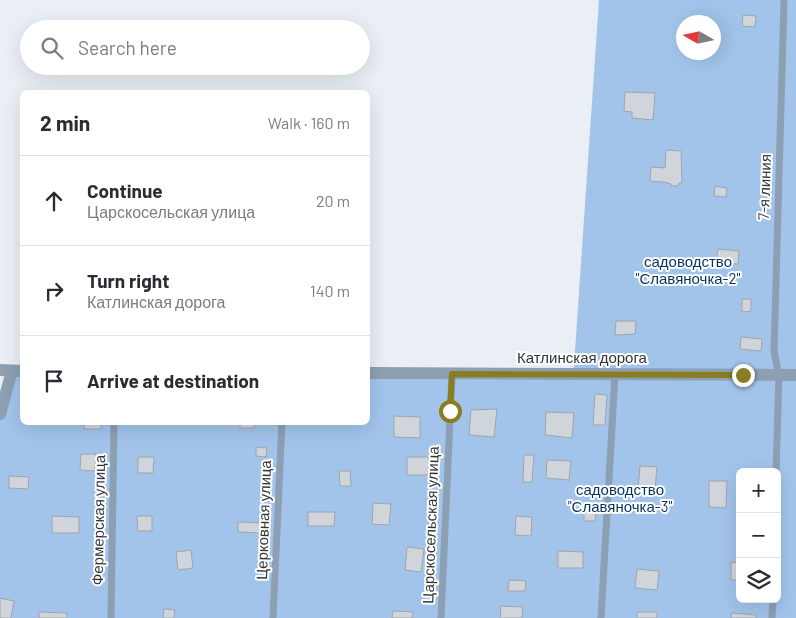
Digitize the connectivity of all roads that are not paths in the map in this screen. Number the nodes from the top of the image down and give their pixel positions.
1 (784, 0) edge
2 (12, 371) edge
3 (370, 373) edge
4 (452, 374) junction
5 (615, 374) junction
6 (779, 375) junction
7 (796, 375) edge
8 (0, 414) edge
9 (114, 425) edge
10 (282, 425) edge
11 (776, 468) edge
12 (773, 603) edge
13 (111, 618) edge
14 (273, 618) edge
15 (441, 618) edge
16 (601, 618) edge
17 (772, 618) edge

1 - 6 lane, 7-я линия
2 - 8 street
3 - 4 street, Катлинская дорога
4 - 5 street, Катлинская дорога
4 - 15 lane, Царскосельская улица
5 - 6 street, Катлинская дорога
5 - 16 lane
6 - 7 street, Катлинская дорога
6 - 11 lane, 7-я линия
9 - 13 lane, Фермерская улица
10 - 14 lane, Церковная улица
12 - 17 lane

